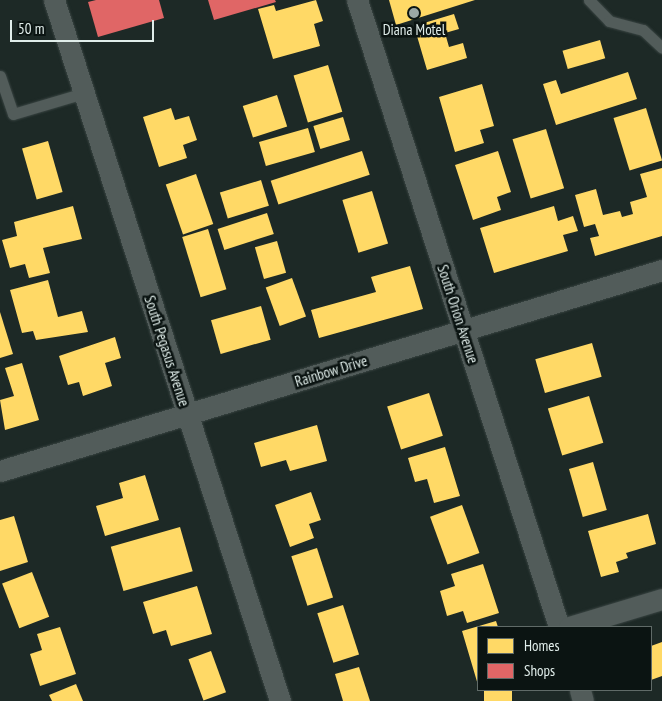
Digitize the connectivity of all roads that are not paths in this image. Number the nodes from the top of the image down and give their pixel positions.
1 (54, 0) edge
2 (357, 0) edge
3 (589, 0) edge
4 (662, 48) edge
5 (0, 76) edge
6 (84, 93) junction
7 (662, 270) edge
8 (464, 331) junction
9 (188, 415) junction
10 (0, 471) edge
11 (662, 599) edge
12 (560, 626) edge
13 (572, 626) edge
14 (280, 701) edge

1 - 6 street, South Pegasus Avenue
2 - 8 street, South Orion Avenue
3 - 4 lane
5 - 6 lane
6 - 9 street, South Pegasus Avenue
7 - 8 street, Rainbow Drive
8 - 9 street, Rainbow Drive
8 - 12 street, South Orion Avenue
9 - 10 street, Rainbow Drive
9 - 14 street, South Pegasus Avenue
11 - 13 street

